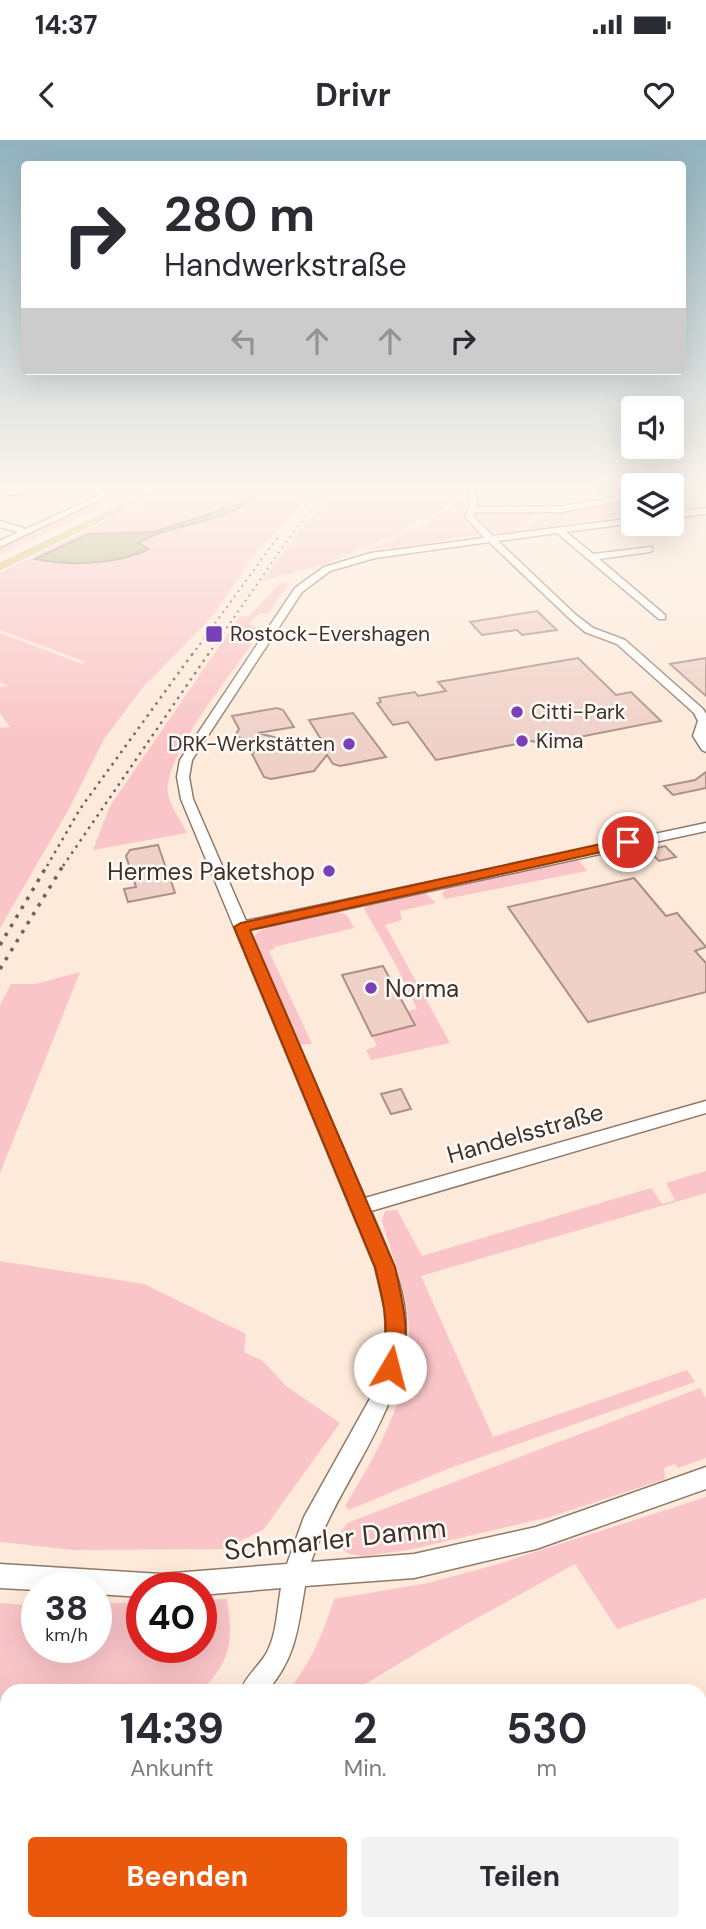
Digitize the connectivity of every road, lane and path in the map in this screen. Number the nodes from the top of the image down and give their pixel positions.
1 (319, 574) edge
2 (528, 574) edge
3 (613, 574) edge
4 (662, 617) dead end
5 (706, 748) edge
6 (706, 827) edge
7 (241, 927) junction
8 (706, 1107) edge
9 (359, 1207) junction
10 (706, 1478) edge
11 (0, 1576) edge
12 (295, 1576) junction
13 (258, 1684) edge

1 - 7 street
2 - 5 street
3 - 4 street
6 - 7 street
7 - 9 street
8 - 9 street, Handelsstraße
9 - 12 street
10 - 12 street, Schmarler Damm
11 - 12 street, Schmarler Damm
12 - 13 street

